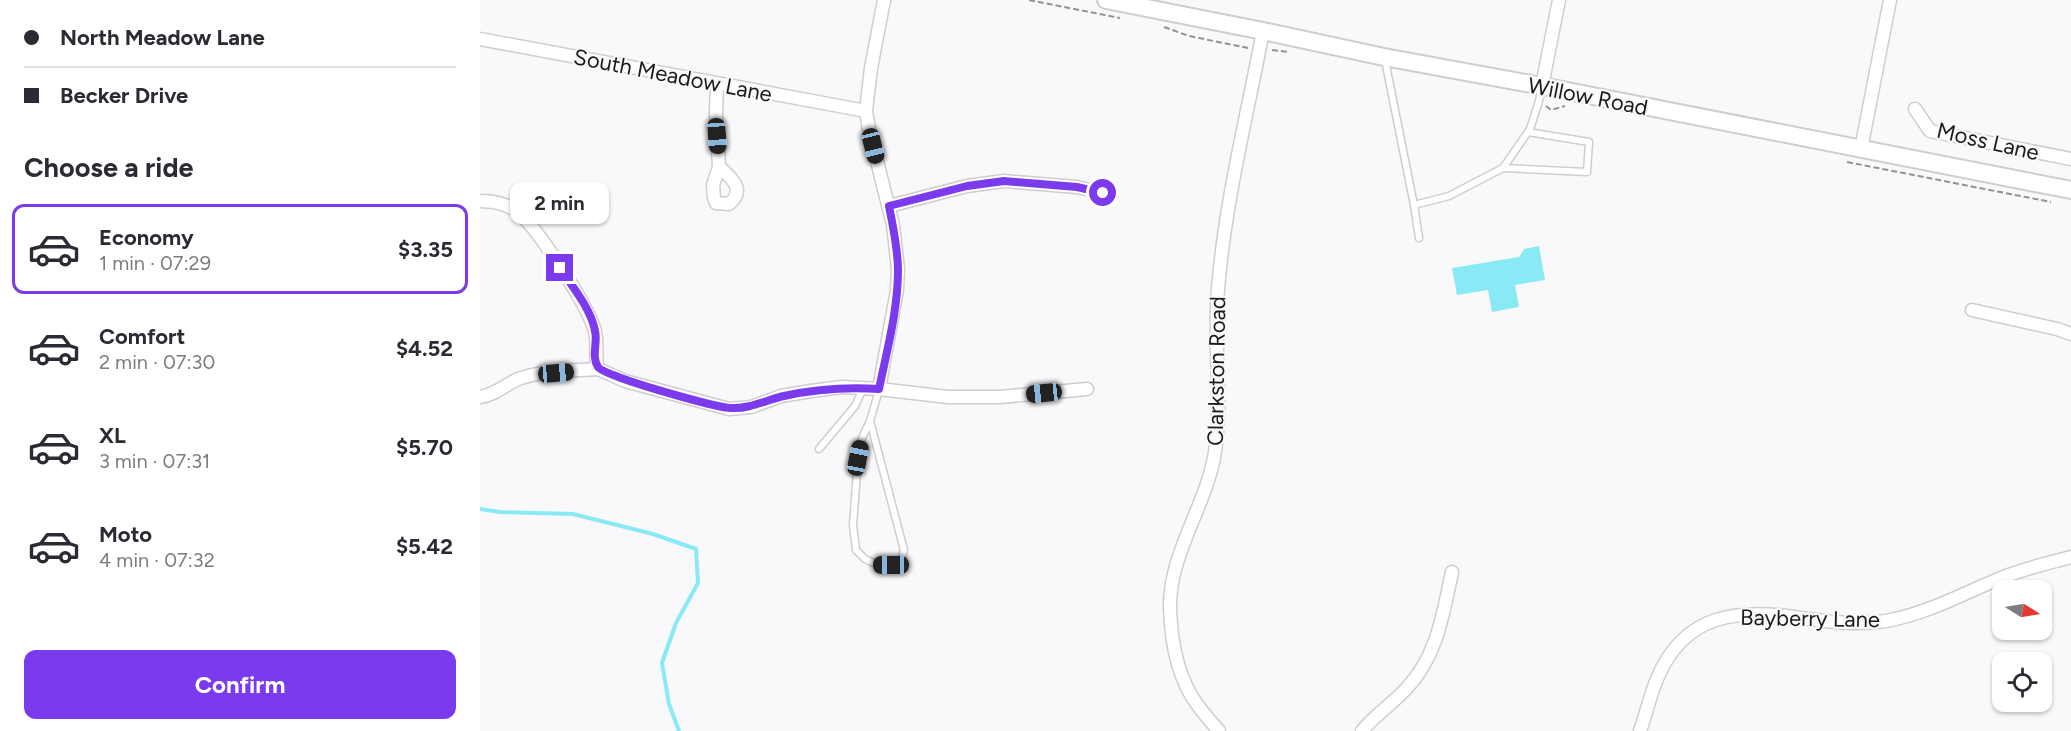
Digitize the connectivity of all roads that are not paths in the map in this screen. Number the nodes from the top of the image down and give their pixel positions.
1 (884, 0) edge
2 (1106, 0) edge
3 (1559, 0) edge
4 (1890, 0) edge
5 (1263, 31) junction
6 (480, 39) edge
7 (1384, 57) junction
8 (717, 84) junction
9 (1542, 86) junction
10 (1915, 109) dead end
11 (866, 111) junction
12 (1528, 132) junction
13 (1861, 149) junction
14 (2071, 159) edge
15 (719, 167) dead end
16 (1503, 168) junction
17 (2071, 190) edge
18 (1103, 193) dead end
19 (480, 201) edge
20 (1414, 205) junction
21 (889, 206) junction
22 (1419, 238) dead end
23 (1972, 310) dead end
24 (2071, 334) edge
25 (597, 365) junction
26 (864, 388) junction
27 (879, 389) junction
28 (1087, 389) dead end
29 (480, 397) edge
30 (870, 421) junction
31 (819, 449) dead end
32 (2071, 557) edge
33 (1452, 572) dead end
34 (1219, 731) edge
35 (1362, 731) edge
36 (1640, 731) edge

1 - 11 street
2 - 5 street, Willow Road
3 - 9 street
4 - 13 street
5 - 7 street, Willow Road
5 - 34 street, Clarkston Road
6 - 8 street, South Meadow Lane
7 - 9 street, Willow Road
7 - 20 lane
8 - 11 street, South Meadow Lane
8 - 15 street
9 - 12 lane
9 - 13 street, Willow Road
10 - 14 street, Moss Lane
11 - 21 street
12 - 16 lane
12 - 16 lane
13 - 17 street, Willow Road
16 - 20 lane
18 - 21 street
19 - 25 street
20 - 22 lane
21 - 27 street
23 - 24 street
25 - 26 street
25 - 29 street
26 - 27 street
26 - 31 lane
27 - 28 street
27 - 30 lane
30 - 30 lane
32 - 36 street, Bayberry Lane
33 - 35 street

